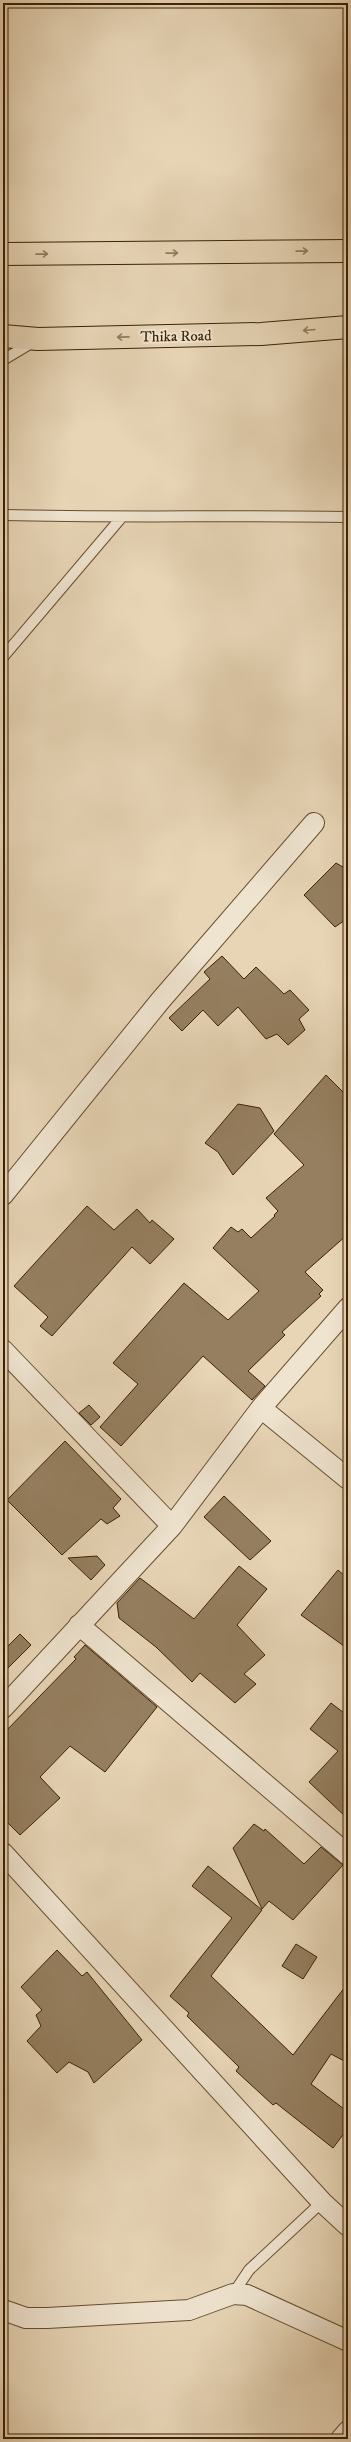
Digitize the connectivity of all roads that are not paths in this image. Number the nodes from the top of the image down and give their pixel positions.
1 (348, 251) edge
2 (3, 254) edge
3 (348, 327) edge
4 (3, 336) edge
5 (38, 339) junction
6 (3, 360) edge
7 (3, 515) edge
8 (348, 517) edge
9 (121, 518) junction
10 (3, 657) edge
11 (314, 823) dead end
12 (3, 1195) edge
13 (348, 1308) edge
14 (3, 1350) edge
15 (261, 1408) junction
16 (348, 1479) edge
17 (172, 1526) junction
18 (79, 1625) junction
19 (3, 1708) edge
20 (3, 1853) edge
21 (348, 1855) edge
22 (322, 2202) junction
23 (348, 2226) edge
24 (233, 2294) junction
25 (3, 2310) edge
26 (348, 2341) edge
27 (348, 2431) edge
28 (342, 2439) edge

2 -> 1 highway
3 -> 5 highway, Thika Road
4 - 5 highway, Thika Road
5 - 6 lane
7 - 9 lane
8 - 9 lane
9 - 10 lane
11 - 12 street
13 - 15 street
14 - 17 street
15 - 16 street
15 - 17 street
17 - 18 street
18 - 19 street
18 - 21 street
20 - 22 street
22 - 23 street
22 - 24 lane
24 - 25 street
24 - 26 street
27 - 28 street

